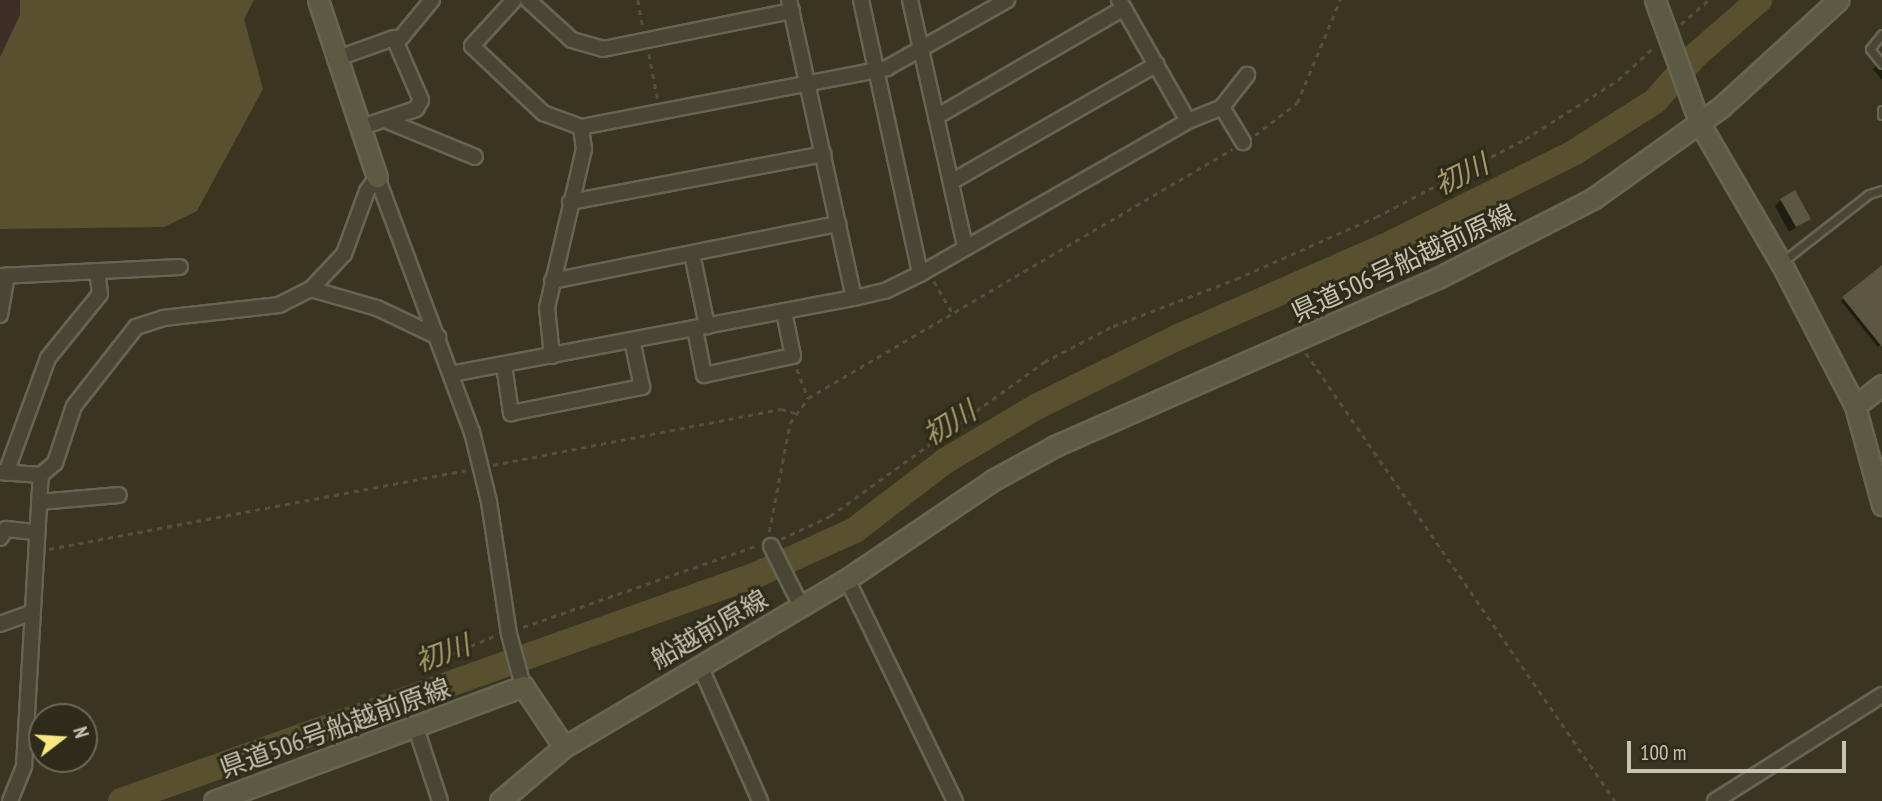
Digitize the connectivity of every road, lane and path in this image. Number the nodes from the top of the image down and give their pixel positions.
1 (318, 0) edge
2 (432, 0) edge
3 (514, 0) edge
4 (528, 0) edge
5 (861, 0) edge
6 (910, 0) edge
7 (1007, 0) edge
8 (1340, 0) edge
9 (1655, 0) edge
10 (1709, 0) edge
11 (1838, 0) edge
12 (1121, 4) edge
13 (791, 5) edge
14 (1882, 34) edge
15 (1667, 39) junction
16 (399, 40) junction
17 (921, 50) junction
18 (335, 59) junction
19 (1157, 64) junction
20 (1882, 64) edge
21 (876, 70) junction
22 (1247, 75) dead end
23 (807, 82) junction
24 (1222, 107) junction
25 (1697, 116) junction
26 (936, 117) junction
27 (385, 120) junction
28 (1188, 121) junction
29 (581, 127) junction
30 (359, 128) junction
31 (1241, 139) junction
32 (823, 154) junction
33 (475, 157) dead end
34 (377, 177) junction
35 (951, 182) junction
36 (1882, 190) edge
37 (570, 202) junction
38 (838, 224) junction
39 (965, 247) junction
40 (692, 254) junction
41 (1782, 263) junction
42 (180, 267) dead end
43 (97, 271) junction
44 (924, 271) junction
45 (4, 276) edge
46 (552, 281) junction
47 (312, 289) junction
48 (854, 298) junction
49 (784, 312) junction
50 (952, 313) junction
51 (0, 315) edge
52 (701, 327) junction
53 (438, 337) junction
54 (632, 341) junction
55 (1299, 341) junction
56 (552, 356) junction
57 (793, 356) junction
58 (504, 365) junction
59 (451, 373) junction
60 (1882, 385) edge
61 (807, 397) junction
62 (1855, 406) junction
63 (793, 412) junction
64 (482, 468) junction
65 (3, 472) edge
66 (41, 475) junction
67 (119, 495) dead end
68 (39, 502) junction
69 (1882, 505) edge
70 (950, 509) joint
71 (37, 532) junction
72 (0, 538) edge
73 (770, 544) junction
74 (35, 550) junction
75 (847, 579) junction
76 (801, 606) junction
77 (31, 613) junction
78 (0, 624) edge
79 (509, 632) junction
80 (452, 654) dead end
81 (700, 666) junction
82 (523, 685) junction
83 (1882, 695) edge
84 (416, 728) junction
85 (564, 747) junction
86 (10, 801) edge
87 (217, 801) edge
88 (440, 801) edge
89 (500, 801) edge
90 (760, 801) edge
91 (955, 801) edge
92 (1615, 801) edge
93 (1714, 801) edge

1 - 18 main road
2 - 16 street
3 - 29 street
4 - 13 street
5 - 21 street
6 - 17 street
7 - 17 street
8 - 31 path
9 - 15 main road
10 - 15 path
11 - 25 main road, 県道506号船越前原線
12 - 19 street
12 - 26 street
13 - 23 street
14 - 20 lane
15 - 25 main road
15 - 73 path
16 - 18 street
16 - 27 street
17 - 21 street
17 - 26 street
18 - 30 main road
19 - 28 street
19 - 35 street
21 - 23 street
21 - 44 street
22 - 24 street
23 - 29 street
23 - 32 street
24 - 28 street
24 - 31 street
25 - 41 main road
25 - 55 main road, 県道506号船越前原線
26 - 35 street
27 - 30 street
27 - 33 street
28 - 39 street
29 - 37 street
30 - 34 main road
31 - 50 path
32 - 37 street
32 - 38 street
34 - 47 street
34 - 53 street
35 - 39 street
36 - 41 lane
37 - 46 street
38 - 40 street
38 - 48 street
39 - 44 street
40 - 46 street
40 - 52 street
41 - 62 main road
42 - 43 street
43 - 45 street
43 - 65 street
44 - 48 street
44 - 50 path
45 - 51 street
46 - 56 street
47 - 53 street
47 - 66 street
48 - 49 street
49 - 52 street
49 - 57 street
50 - 61 path
52 - 54 street
52 - 57 street
53 - 59 street
54 - 56 street
54 - 58 street
55 - 70 main road, 県道506号船越前原線
55 - 92 path
56 - 58 street
57 - 61 path
58 - 59 street
59 - 64 street
60 - 62 main road
61 - 63 path
62 - 69 main road
63 - 64 path
63 - 73 path
64 - 74 path
64 - 79 street
65 - 66 street
66 - 68 street
67 - 68 street
68 - 71 street
70 - 75 main road, 船越前原線
71 - 72 street
71 - 74 street
73 - 76 street
73 - 79 path
74 - 77 street
75 - 76 main road, 船越前原線
75 - 91 street
76 - 81 main road, 船越前原線
77 - 78 street
77 - 86 street
79 - 80 path
79 - 82 street
81 - 85 main road, 船越前原線
81 - 90 street
82 - 84 main road, 県道506号船越前原線
82 - 85 main road
83 - 93 street
84 - 87 main road, 県道506号船越前原線
84 - 88 street
85 - 89 main road, 船越前原線

